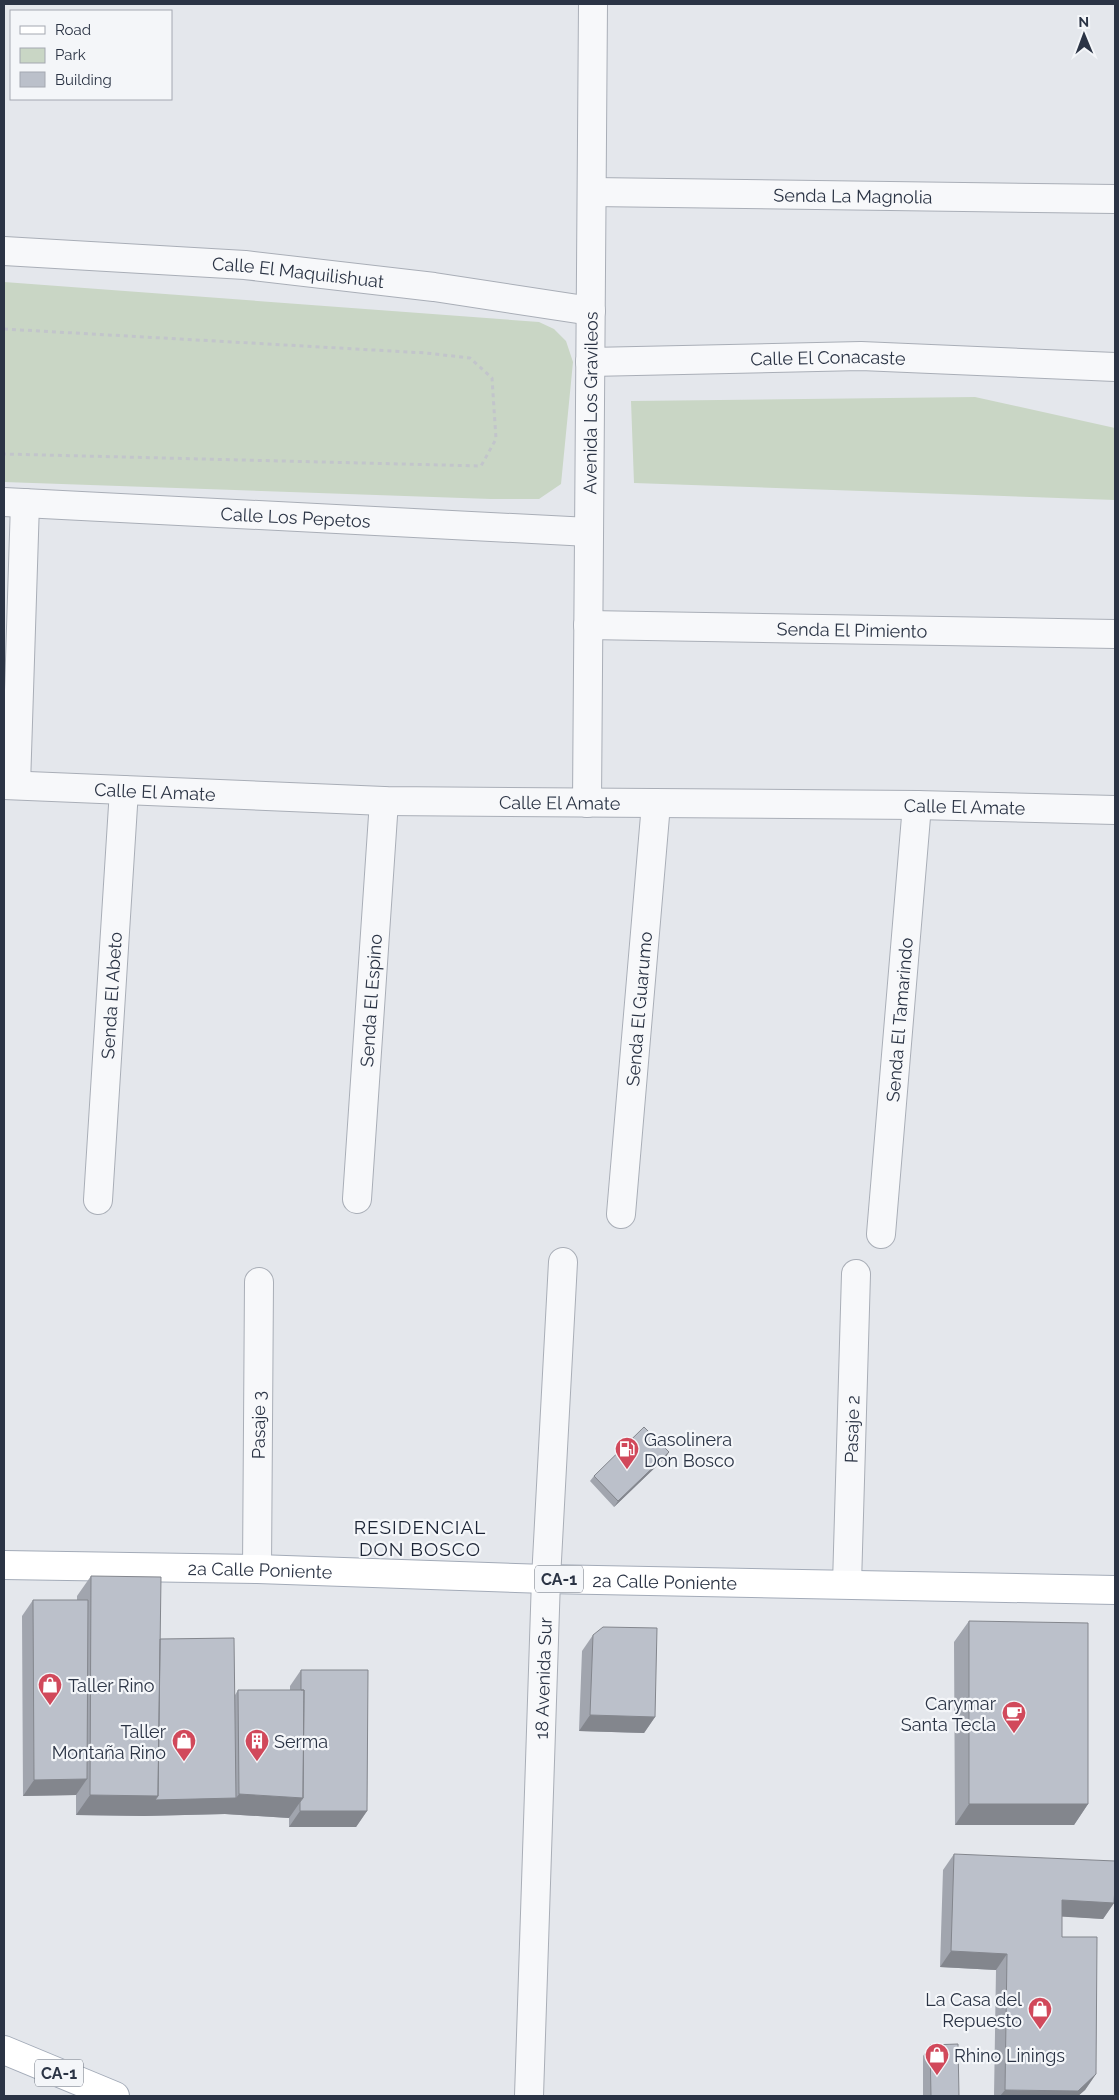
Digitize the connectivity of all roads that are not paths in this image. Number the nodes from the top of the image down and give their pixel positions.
1 (593, 4) edge
2 (592, 192) junction
3 (1115, 199) edge
4 (4, 251) edge
5 (591, 311) junction
6 (590, 362) junction
7 (1065, 366) junction
8 (1115, 367) edge
9 (1115, 380) edge
10 (14, 503) edge
11 (589, 532) junction
12 (588, 624) junction
13 (1115, 634) edge
14 (10, 785) edge
15 (124, 790) junction
16 (384, 801) junction
17 (587, 803) junction
18 (656, 804) junction
19 (917, 805) junction
20 (1115, 810) edge
21 (357, 1199) dead end
22 (98, 1200) dead end
23 (621, 1214) dead end
24 (881, 1234) dead end
25 (563, 1262) dead end
26 (856, 1274) dead end
27 (259, 1282) dead end
28 (4, 1565) edge
29 (257, 1569) junction
30 (546, 1579) junction
31 (847, 1584) junction
32 (1115, 1590) edge
33 (4, 2050) edge
34 (115, 2096) edge
35 (529, 2096) edge

1 - 2 street, Avenida Los Gravileos
2 - 3 street, Senda La Magnolia
2 - 5 street, Avenida Los Gravileos
4 - 5 street, Calle El Maquilishuat
5 - 6 street, Avenida Los Gravileos
6 - 7 street, Calle El Conacaste
6 - 11 street, Avenida Los Gravileos
7 - 8 street, Calle El Conacaste
7 - 9 street, Calle El Conacaste
10 - 11 street, Calle Los Pepetos
10 - 14 street
11 - 12 street, Avenida Los Gravileos
12 - 13 street, Senda El Pimiento
12 - 17 street, Avenida Los Gravileos
14 - 15 street, Calle El Amate
15 - 16 street, Calle El Amate
15 - 22 street, Senda El Abeto
16 - 17 street, Calle El Amate
16 - 21 street, Senda El Espino
17 - 18 street, Calle El Amate
18 - 19 street, Calle El Amate
18 - 23 street, Senda El Guarumo
19 - 20 street, Calle El Amate
19 - 24 street, Senda El Tamarindo
25 - 30 street, 18 Avenida Sur
26 - 31 street, Pasaje 2
27 - 29 street, Pasaje 3
28 - 29 main road, 2a Calle Poniente / CA-1
29 - 30 main road, 2a Calle Poniente / CA-1
30 - 31 main road, 2a Calle Poniente / CA-1
30 - 35 street, 18 Avenida Sur
31 - 32 main road, 2a Calle Poniente / CA-1
33 - 34 main road, CA-1

